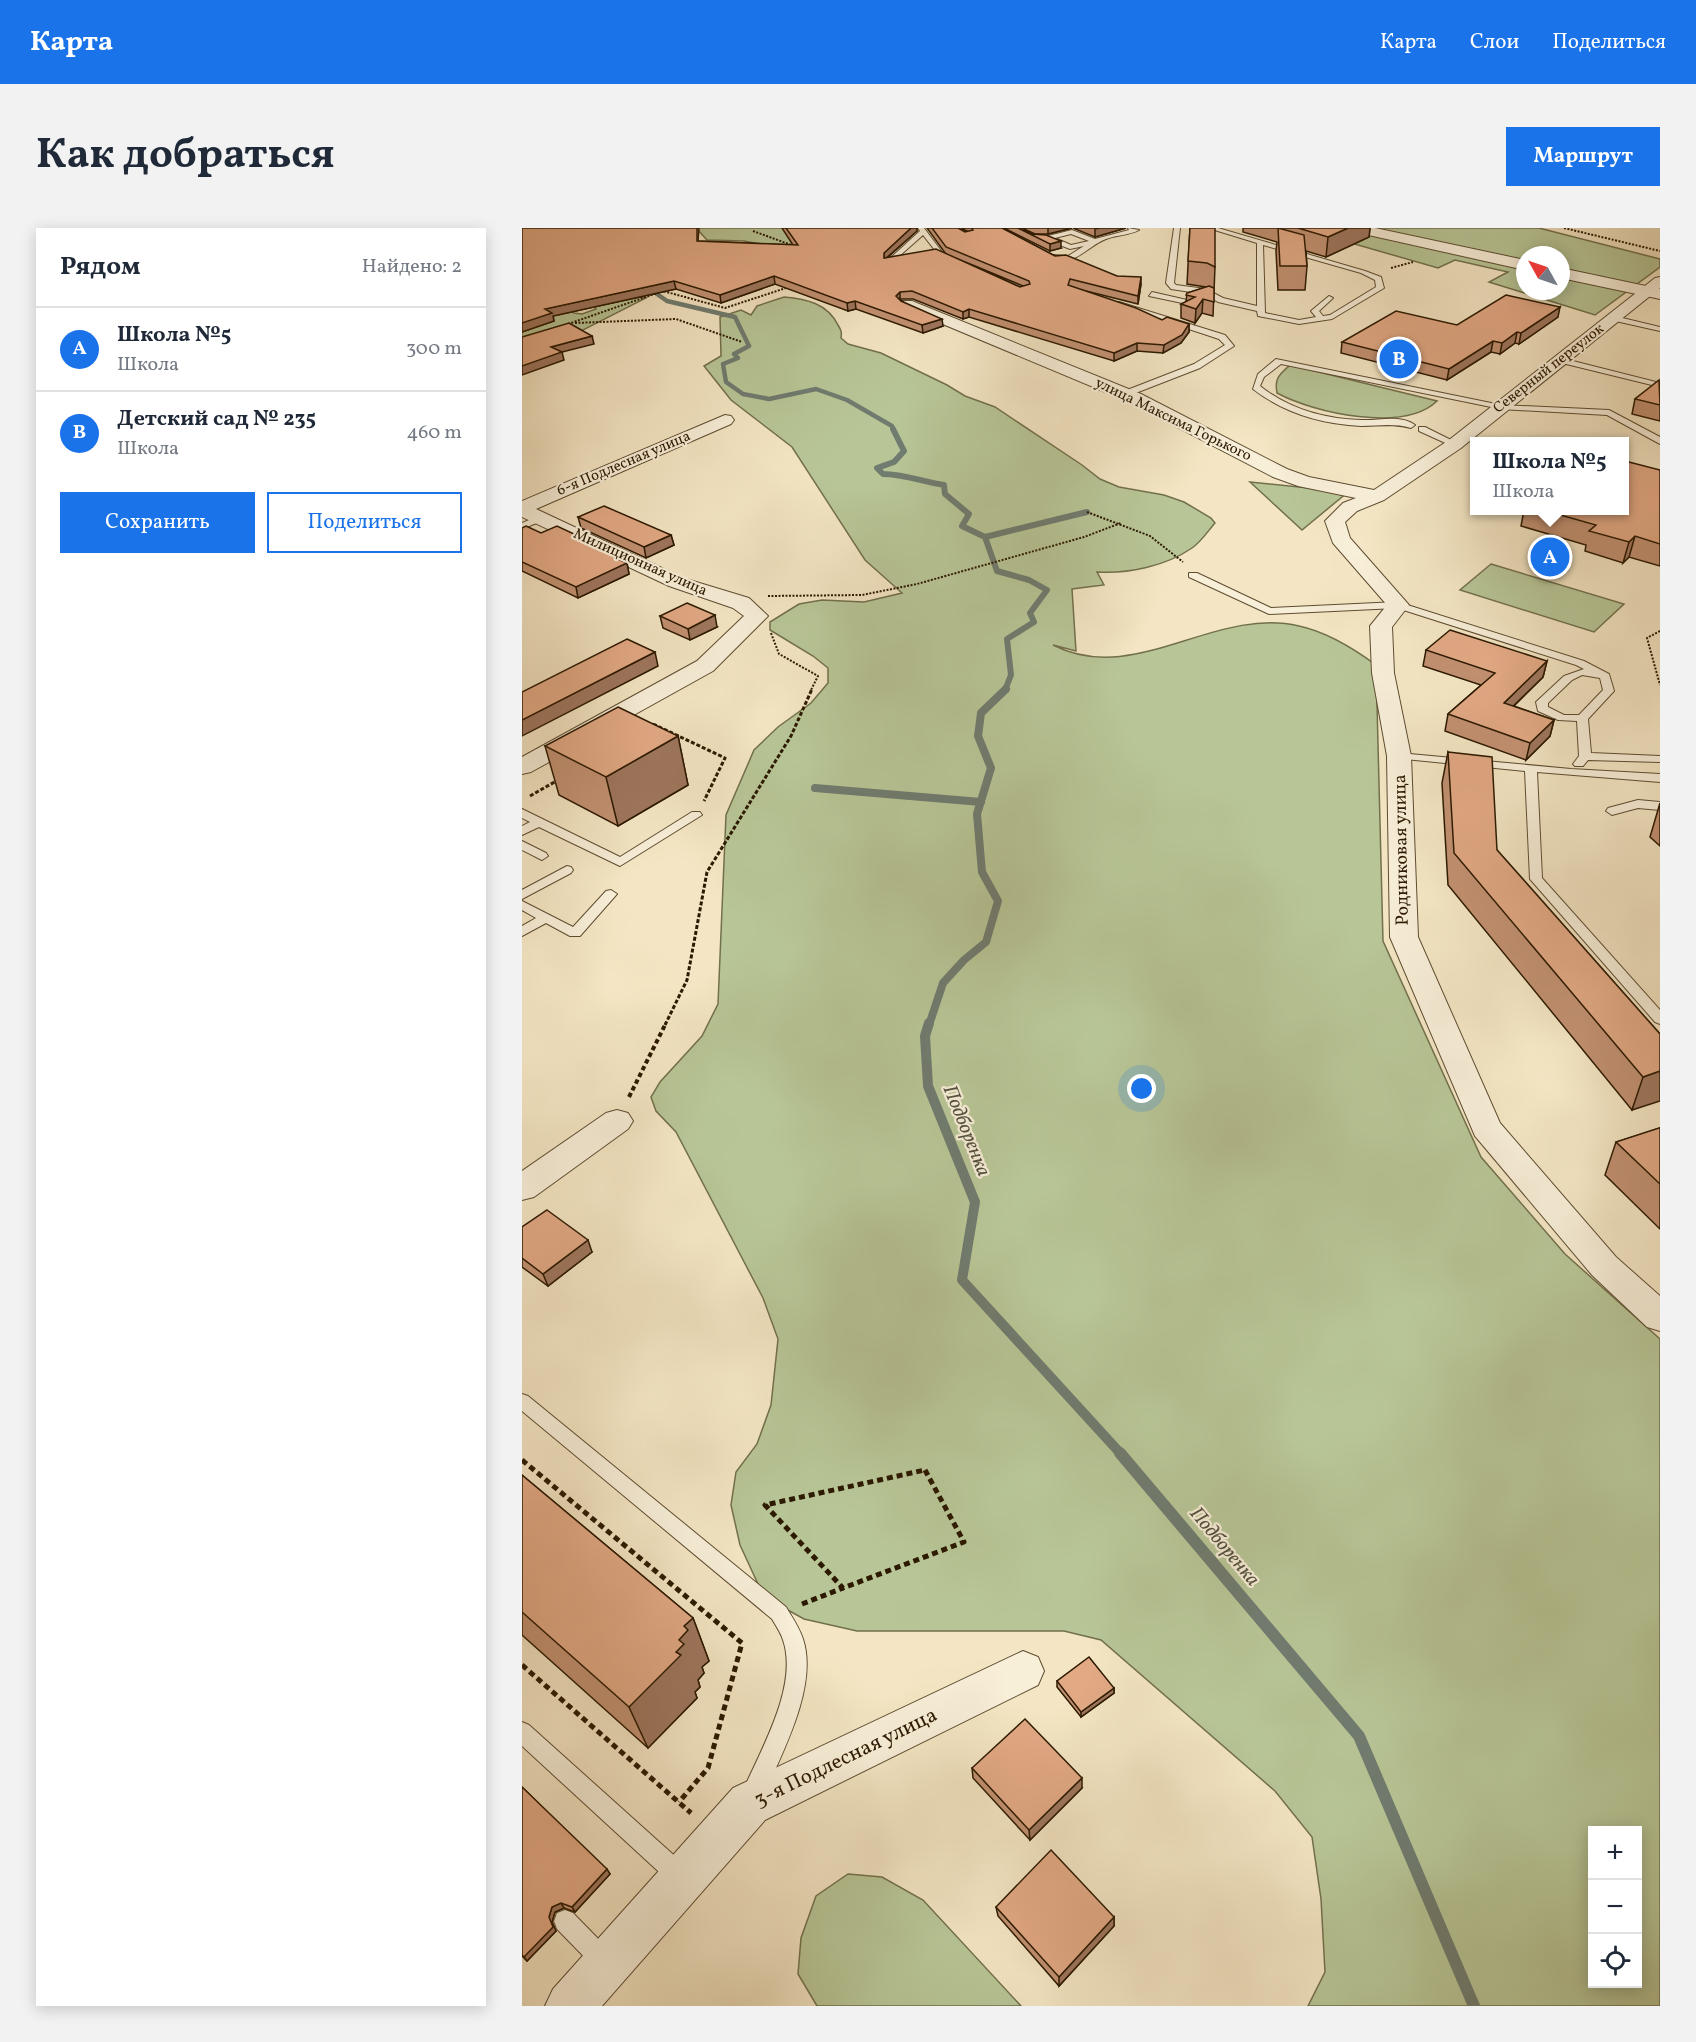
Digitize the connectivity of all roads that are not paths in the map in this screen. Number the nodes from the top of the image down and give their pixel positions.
1 (1014, 228) edge
2 (1131, 228) edge
3 (1177, 228) edge
4 (1211, 228) edge
5 (1355, 228) edge
6 (922, 230) edge
7 (1048, 238) junction
8 (1095, 241) junction
9 (1260, 242) junction
10 (939, 252) junction
11 (929, 254) edge
12 (1046, 254) edge
13 (909, 259) edge
14 (1516, 263) edge
15 (963, 266) edge
16 (1570, 275) edge
17 (1656, 289) edge
18 (1152, 294) dead end
19 (1208, 295) junction
20 (1329, 298) dead end
21 (1113, 303) edge
22 (907, 304) edge
23 (1260, 309) junction
24 (1322, 318) junction
25 (1614, 318) junction
26 (1660, 329) edge
27 (1561, 360) junction
28 (1660, 385) edge
29 (1125, 394) junction
30 (1501, 407) junction
31 (725, 420) dead end
32 (1411, 425) dead end
33 (1422, 429) dead end
34 (1660, 441) edge
35 (1455, 444) junction
36 (1377, 496) junction
37 (527, 516) edge
38 (1193, 575) road end
39 (1398, 605) junction
40 (1605, 676) junction
41 (1581, 718) junction
42 (1400, 756) junction
43 (1585, 756) junction
44 (1660, 759) edge
45 (522, 767) edge
46 (1531, 768) junction
47 (1571, 773) junction
48 (1660, 778) edge
49 (1660, 806) edge
50 (1612, 811) dead end
51 (522, 813) edge
52 (696, 815) road end
53 (539, 822) junction
54 (522, 831) edge
55 (522, 845) edge
56 (542, 856) dead end
57 (567, 870) dead end
58 (611, 894) dead end
59 (522, 895) edge
60 (522, 905) edge
61 (544, 918) junction
62 (522, 932) edge
63 (1660, 1019) edge
64 (617, 1121) road end
65 (522, 1188) edge
66 (1660, 1317) edge
67 (522, 1401) edge
68 (1023, 1671) dead end
69 (522, 1732) edge
70 (734, 1820) junction
71 (683, 1878) junction
72 (566, 1921) dead end
73 (607, 1964) junction
74 (570, 2006) edge

1 - 7 lane
2 - 8 lane
3 - 19 lane
4 - 9 lane
5 - 14 street
6 - 10 lane
6 - 13 lane
7 - 8 lane
7 - 8 lane
8 - 12 lane
9 - 23 lane
9 - 24 lane
10 - 11 lane
10 - 15 lane
16 - 17 street
17 - 25 street, Северный переулок
18 - 19 lane
19 - 23 lane
20 - 24 lane
21 - 29 lane
22 - 29 street, улица Максима Горького
23 - 24 lane
25 - 26 lane
25 - 27 street, Северный переулок
27 - 28 lane
27 - 30 street, Северный переулок
29 - 36 street, улица Максима Горького
30 - 32 lane
30 - 34 lane
30 - 35 street, Северный переулок
31 - 37 street, 6-я Подлесная улица
33 - 35 lane
35 - 36 street, Северный переулок
36 - 39 street
37 - 45 street, Милиционная улица
38 - 39 lane
39 - 40 lane
39 - 42 street, Родниковая улица
40 - 41 lane
40 - 41 lane
41 - 43 lane
42 - 46 lane
42 - 66 street, Родниковая улица
43 - 44 lane
43 - 47 lane
46 - 47 lane
46 - 63 lane
47 - 48 lane
49 - 50 lane
51 - 53 lane
52 - 53 lane
53 - 54 lane
55 - 56 lane
57 - 59 lane
58 - 61 lane
60 - 61 lane
61 - 62 lane
64 - 65 street
67 - 70 lane
68 - 70 street, 3-я Подлесная улица
69 - 71 lane
70 - 71 street, 3-я Подлесная улица
71 - 73 street, 3-я Подлесная улица
72 - 73 lane
73 - 74 street, 3-я Подлесная улица

